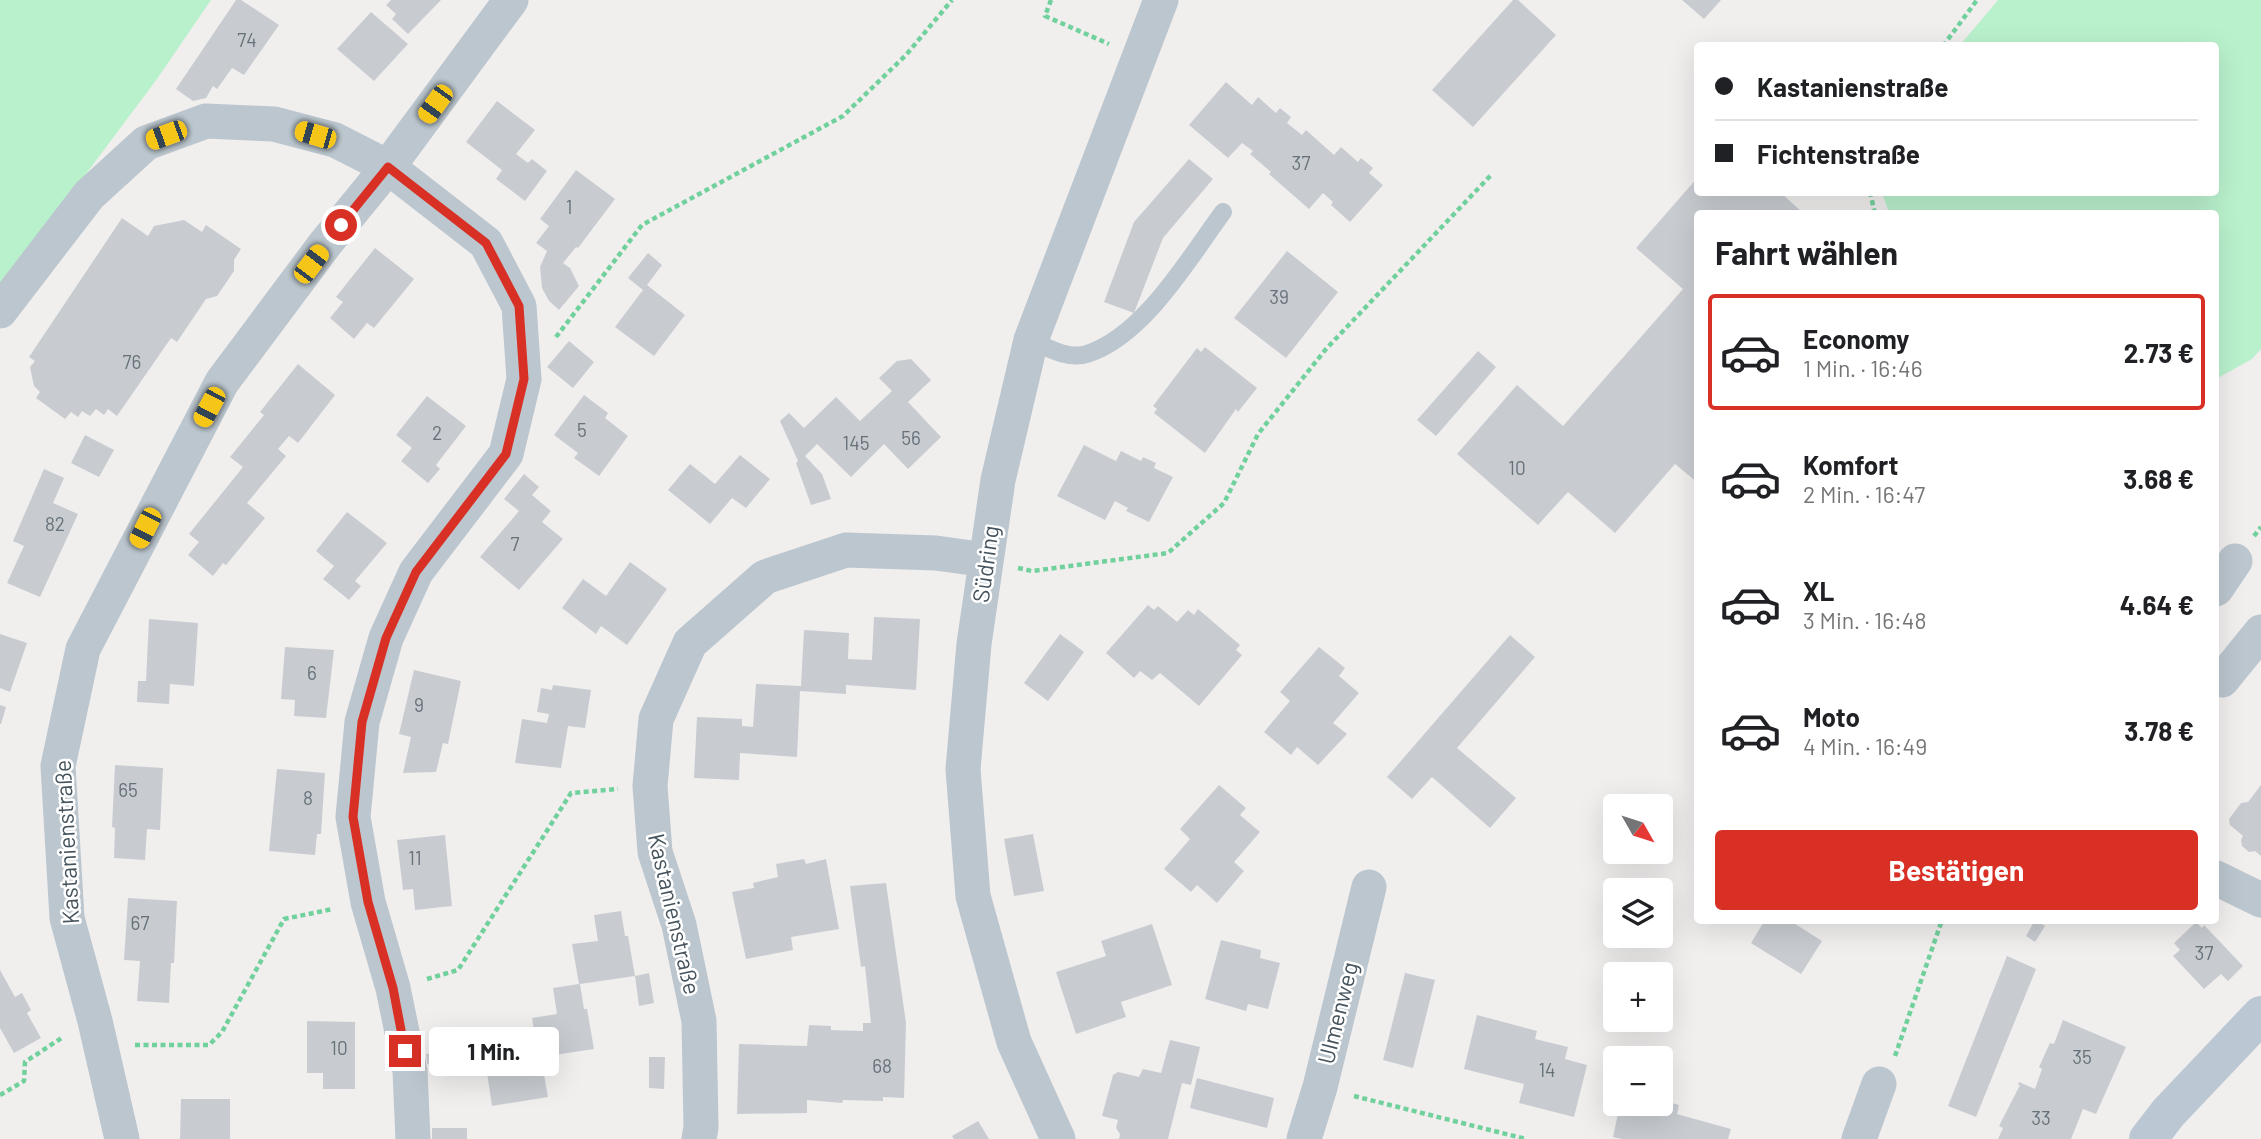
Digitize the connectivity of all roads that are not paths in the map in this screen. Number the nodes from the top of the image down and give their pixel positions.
1 (511, 0) edge
2 (1161, 0) edge
3 (388, 167) junction
4 (1223, 212) dead end
5 (0, 311) edge
6 (1031, 341) junction
7 (986, 560) junction
8 (2261, 632) edge
9 (2219, 680) edge
10 (2219, 879) edge
11 (1368, 887) dead end
12 (2261, 900) edge
13 (2261, 1015) edge
14 (1879, 1084) road end
15 (122, 1139) edge
16 (413, 1139) edge
17 (699, 1139) edge
18 (1058, 1139) edge
19 (1304, 1139) edge
20 (1859, 1139) edge
21 (2148, 1139) edge

1 - 3 street, Kastanienstraße
2 - 6 street, Südring
3 - 5 street
3 - 15 street, Kastanienstraße
3 - 16 street
4 - 6 lane
6 - 7 street, Südring
7 - 17 street, Kastanienstraße
7 - 18 street, Südring
8 - 9 street
10 - 12 street
11 - 19 street, Ulmenweg
13 - 21 street
14 - 20 street

